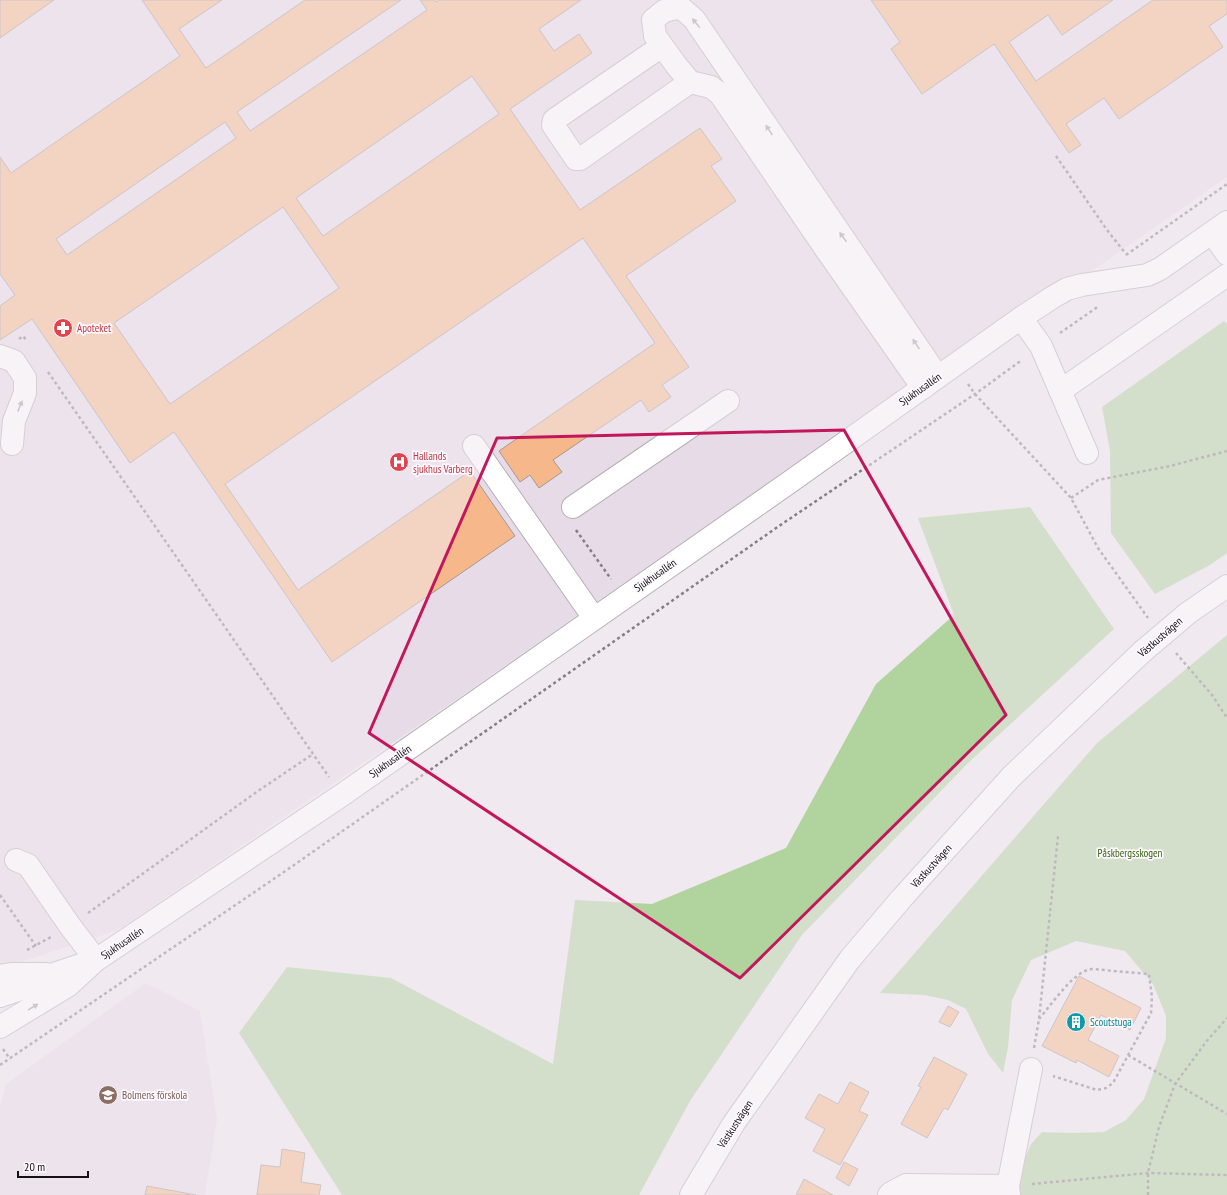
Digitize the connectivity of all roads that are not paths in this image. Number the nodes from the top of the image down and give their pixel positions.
1 (662, 46) junction
2 (690, 82) junction
3 (1220, 228) edge
4 (1227, 254) edge
5 (1227, 275) edge
6 (1021, 318) junction
7 (0, 356) edge
8 (939, 376) junction
9 (1060, 391) junction
10 (728, 401) dead end
11 (12, 444) dead end
12 (474, 446) dead end
13 (1087, 453) dead end
14 (573, 507) road end
15 (1227, 586) edge
16 (594, 618) junction
17 (16, 860) dead end
18 (96, 960) junction
19 (54, 974) junction
20 (0, 976) edge
21 (0, 996) edge
22 (0, 1027) edge
23 (1031, 1069) road end
24 (1008, 1191) edge
25 (691, 1195) edge
26 (889, 1195) edge

1 - 2 street
1 - 2 street
8 -> 1 street
2 - 8 street
3 - 4 street
3 - 6 street, Sjukhusallén
5 - 9 street
6 - 8 street, Sjukhusallén
6 - 9 street
11 -> 7 street
8 - 16 street, Sjukhusallén
9 - 13 street
10 - 14 street
12 - 16 street
15 - 25 street, Västkustvägen, bridge
16 - 18 street, Sjukhusallén
17 - 18 street
18 - 19 street
22 -> 18 street
19 - 20 street
19 - 21 street
23 - 24 street
24 - 26 street

